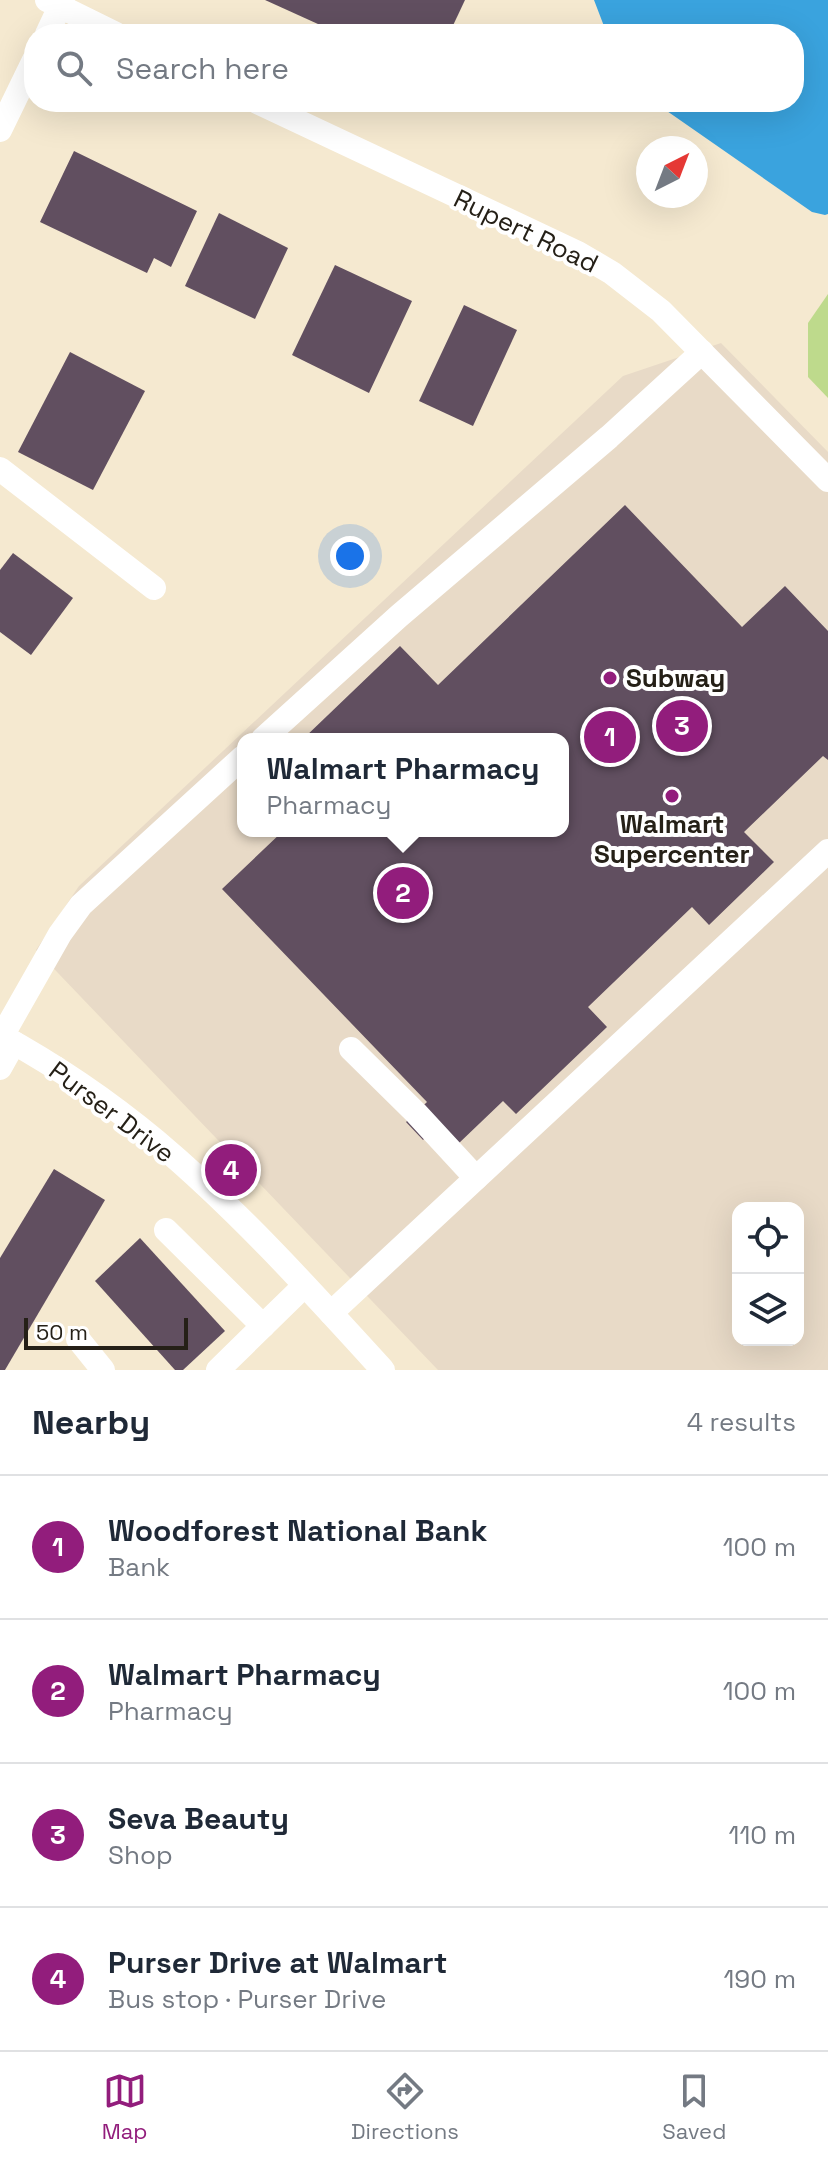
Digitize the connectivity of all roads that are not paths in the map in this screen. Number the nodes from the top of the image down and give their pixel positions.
1 (57, 2) edge
2 (50, 24) edge
3 (98, 24) edge
4 (24, 81) edge
5 (278, 112) edge
6 (0, 130) edge
7 (702, 352) junction
8 (0, 469) edge
9 (828, 480) edge
10 (154, 588) dead end
11 (270, 733) edge
12 (237, 762) edge
13 (828, 851) edge
14 (6, 1038) edge
15 (351, 1049) dead end
16 (0, 1068) edge
17 (476, 1178) junction
18 (166, 1230) dead end
19 (304, 1286) junction
20 (331, 1313) junction
21 (263, 1326) junction
22 (78, 1339) dead end
23 (103, 1370) edge
24 (218, 1370) edge
25 (383, 1370) edge

1 - 2 street
1 - 3 street
4 - 6 street
5 - 7 street, Rupert Road
7 - 9 street, Rupert Road
7 - 11 street
8 - 10 street
12 - 14 street
13 - 17 street
14 - 16 street
14 - 19 street, Purser Drive
15 - 17 street
17 - 20 street
18 - 21 street
19 - 20 street, Purser Drive
19 - 21 street
20 - 25 street, Purser Drive
21 - 24 street
22 - 23 street

